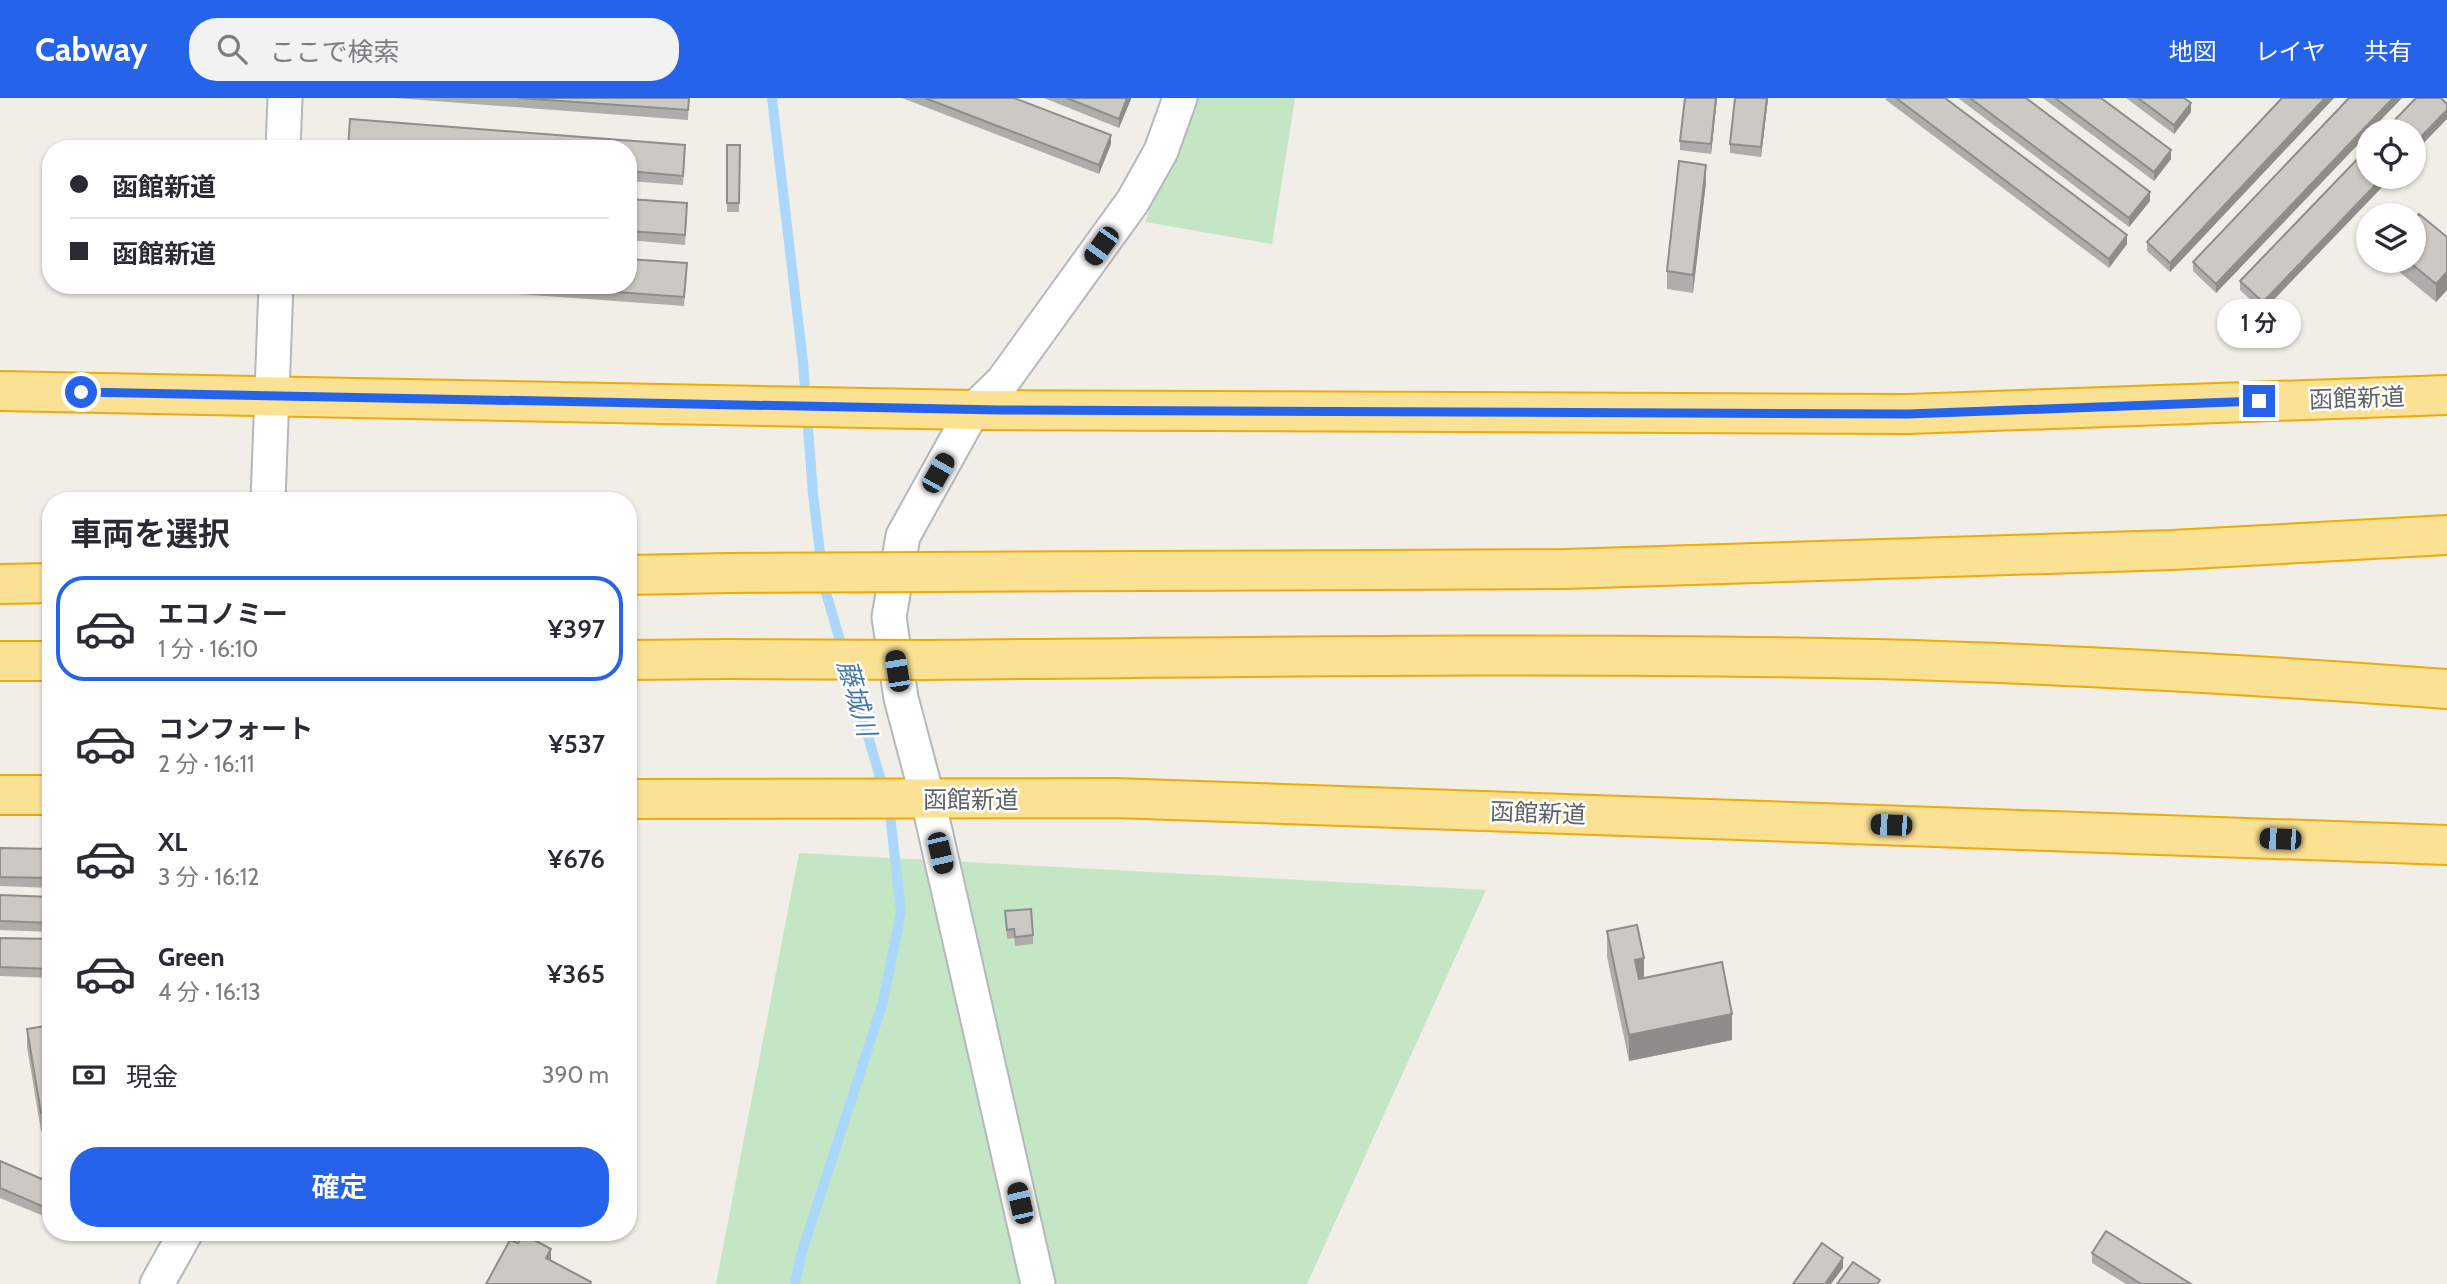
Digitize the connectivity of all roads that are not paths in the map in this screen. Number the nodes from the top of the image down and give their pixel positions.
1 (285, 98) edge
2 (1180, 98) edge
3 (283, 140) edge
4 (276, 294) edge
5 (0, 391) edge
6 (270, 395) junction
7 (2447, 395) edge
8 (973, 410) junction
9 (268, 492) edge
10 (2447, 536) edge
11 (637, 575) edge
12 (42, 583) edge
13 (0, 584) edge
14 (637, 660) edge
15 (0, 661) edge
16 (42, 661) edge
17 (2447, 689) edge
18 (0, 795) edge
19 (42, 795) edge
20 (637, 799) edge
21 (914, 800) junction
22 (2447, 845) edge
23 (181, 1241) edge
24 (157, 1284) edge
25 (1038, 1284) edge

1 - 3 street
2 - 8 street
4 - 6 street
5 - 6 highway, 函館新道
6 - 8 highway, 函館新道
6 - 9 street
7 - 8 highway, 函館新道
8 - 21 street
10 - 11 highway, bridge
12 - 13 highway
14 - 17 highway, bridge
15 - 16 highway
18 - 19 highway
20 - 21 highway, 函館新道
21 - 22 highway, 函館新道
21 - 25 street
23 - 24 street

